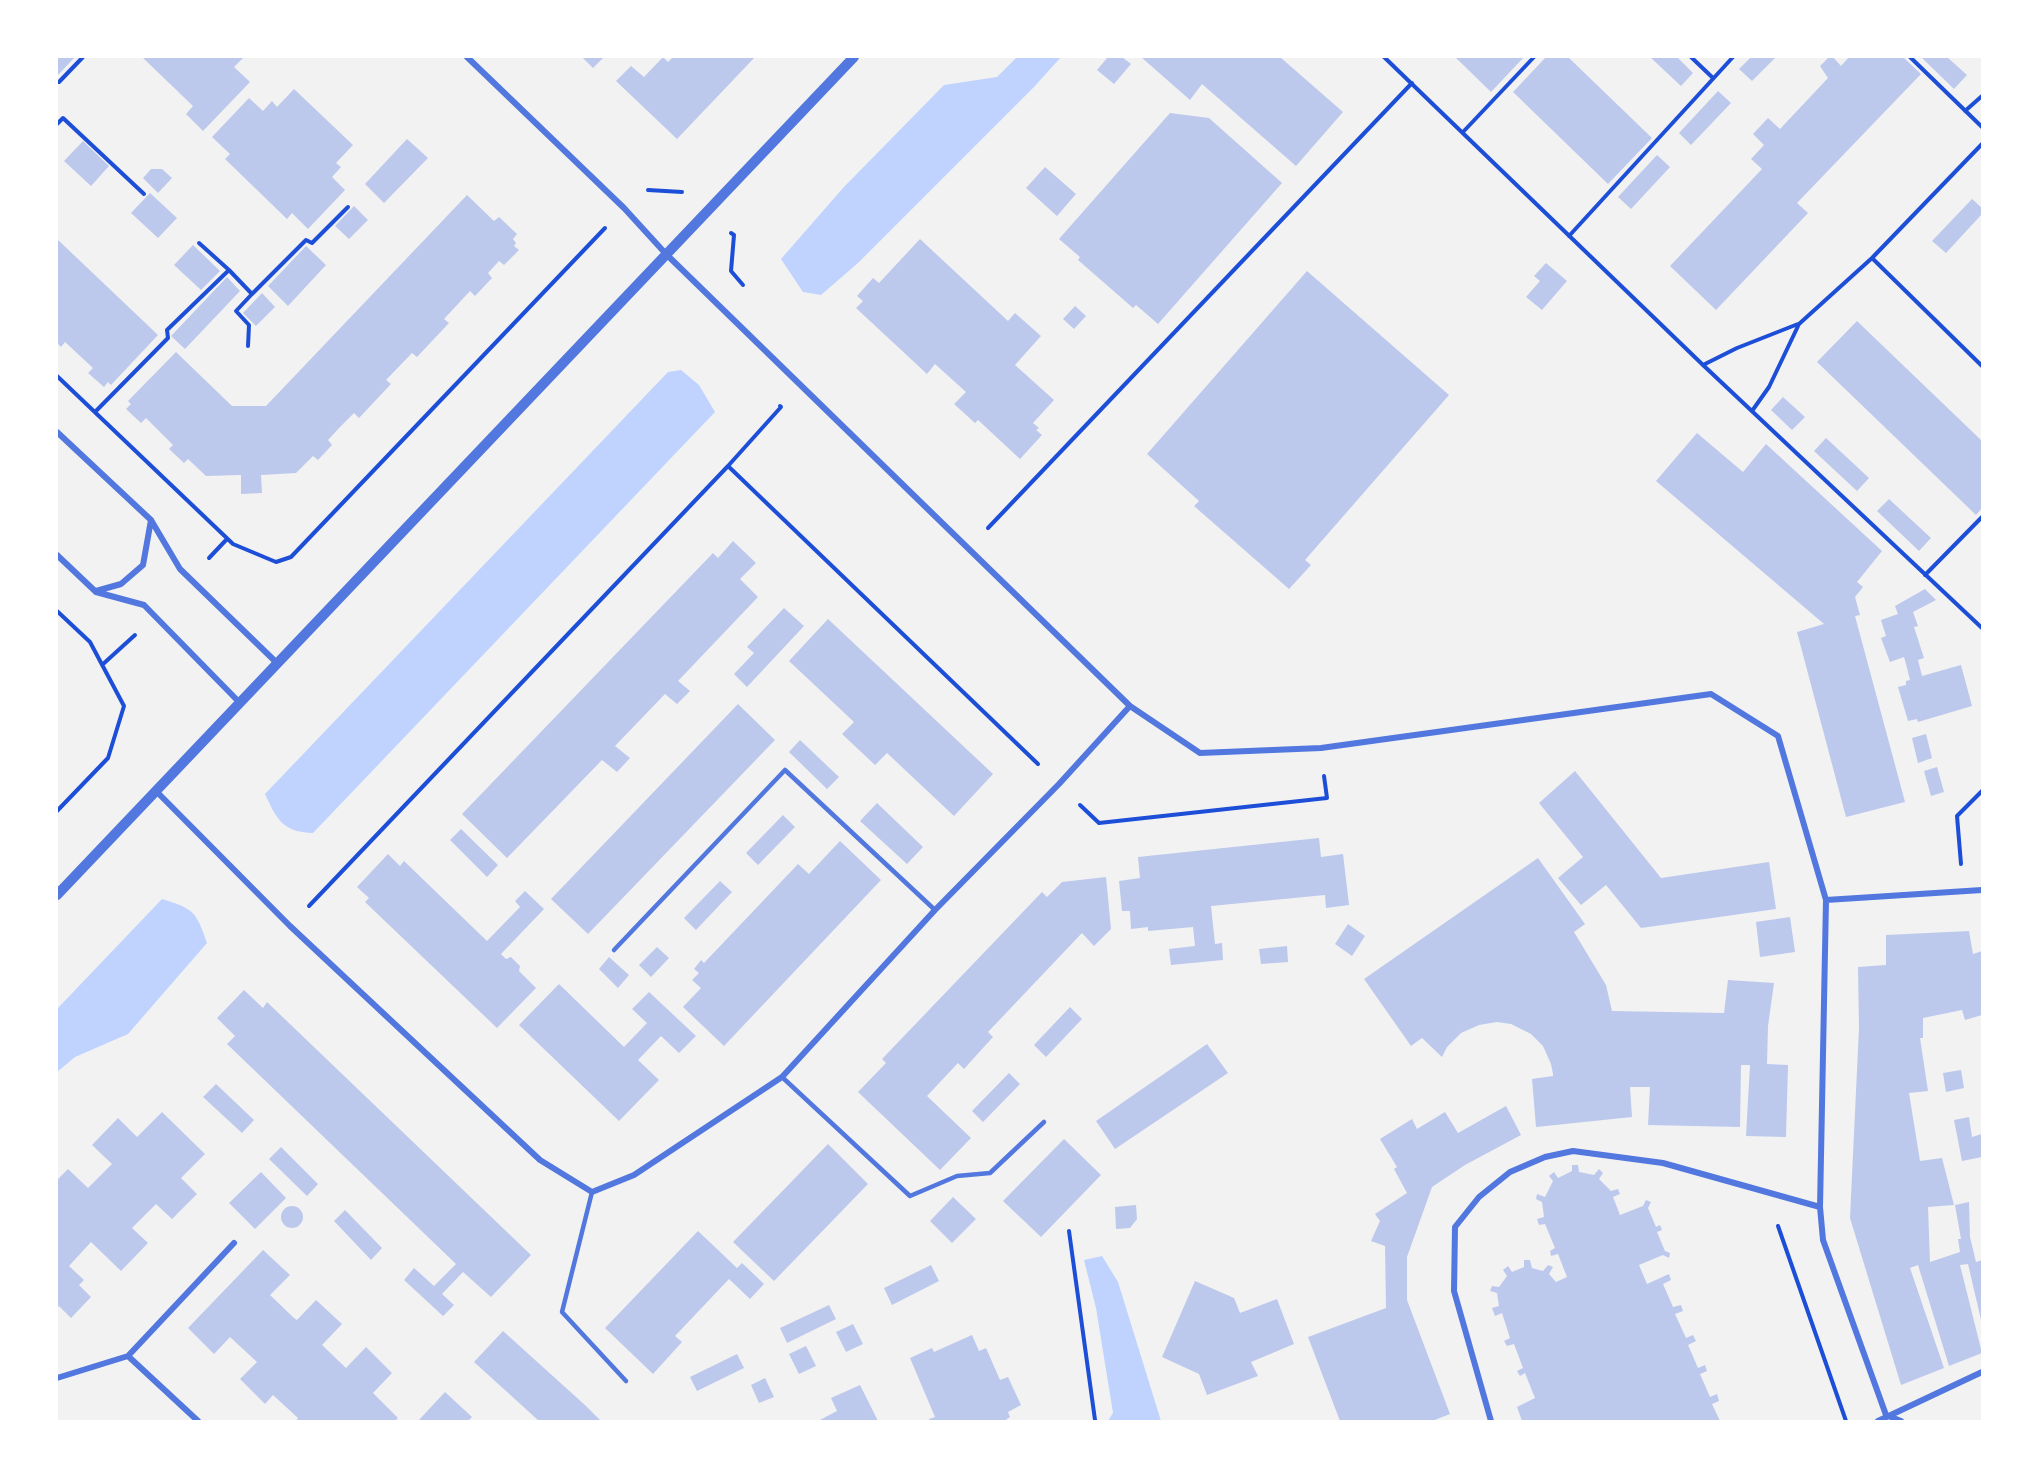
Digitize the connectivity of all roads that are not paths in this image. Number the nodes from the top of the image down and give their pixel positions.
1 (467, 57) edge
2 (854, 57) edge
3 (666, 254) junction
4 (57, 432) edge
5 (151, 520) junction
6 (57, 555) edge
7 (96, 592) junction
8 (278, 664) junction
9 (239, 702) junction
10 (1130, 705) junction
11 (155, 790) junction
12 (1982, 890) edge
13 (57, 895) edge
14 (1826, 900) junction
15 (935, 910) junction
16 (614, 950) dead end
17 (782, 1077) junction
18 (1044, 1122) dead end
19 (592, 1192) junction
20 (1820, 1207) junction
21 (234, 1243) dead end
22 (128, 1356) junction
23 (1982, 1372) edge
24 (57, 1378) edge
25 (626, 1381) dead end
26 (1886, 1415) junction
27 (198, 1421) edge
28 (1491, 1421) edge
29 (1878, 1421) edge
30 (1901, 1421) edge

1 - 3 street
2 - 3 street
3 - 8 street
3 - 10 street
4 - 5 street
5 - 7 street
5 - 8 street
6 - 7 street
7 - 9 street
8 - 9 street
9 - 11 street
10 - 14 street
10 - 15 street
11 - 13 street
11 - 19 street
12 - 14 street
14 - 20 street
15 - 16 lane
15 - 17 street
17 - 18 lane
17 - 19 street
19 - 25 lane
20 - 26 street
20 - 28 street
21 - 22 street
22 - 24 street
22 - 27 street
23 - 26 street
26 - 29 street
26 - 30 street

